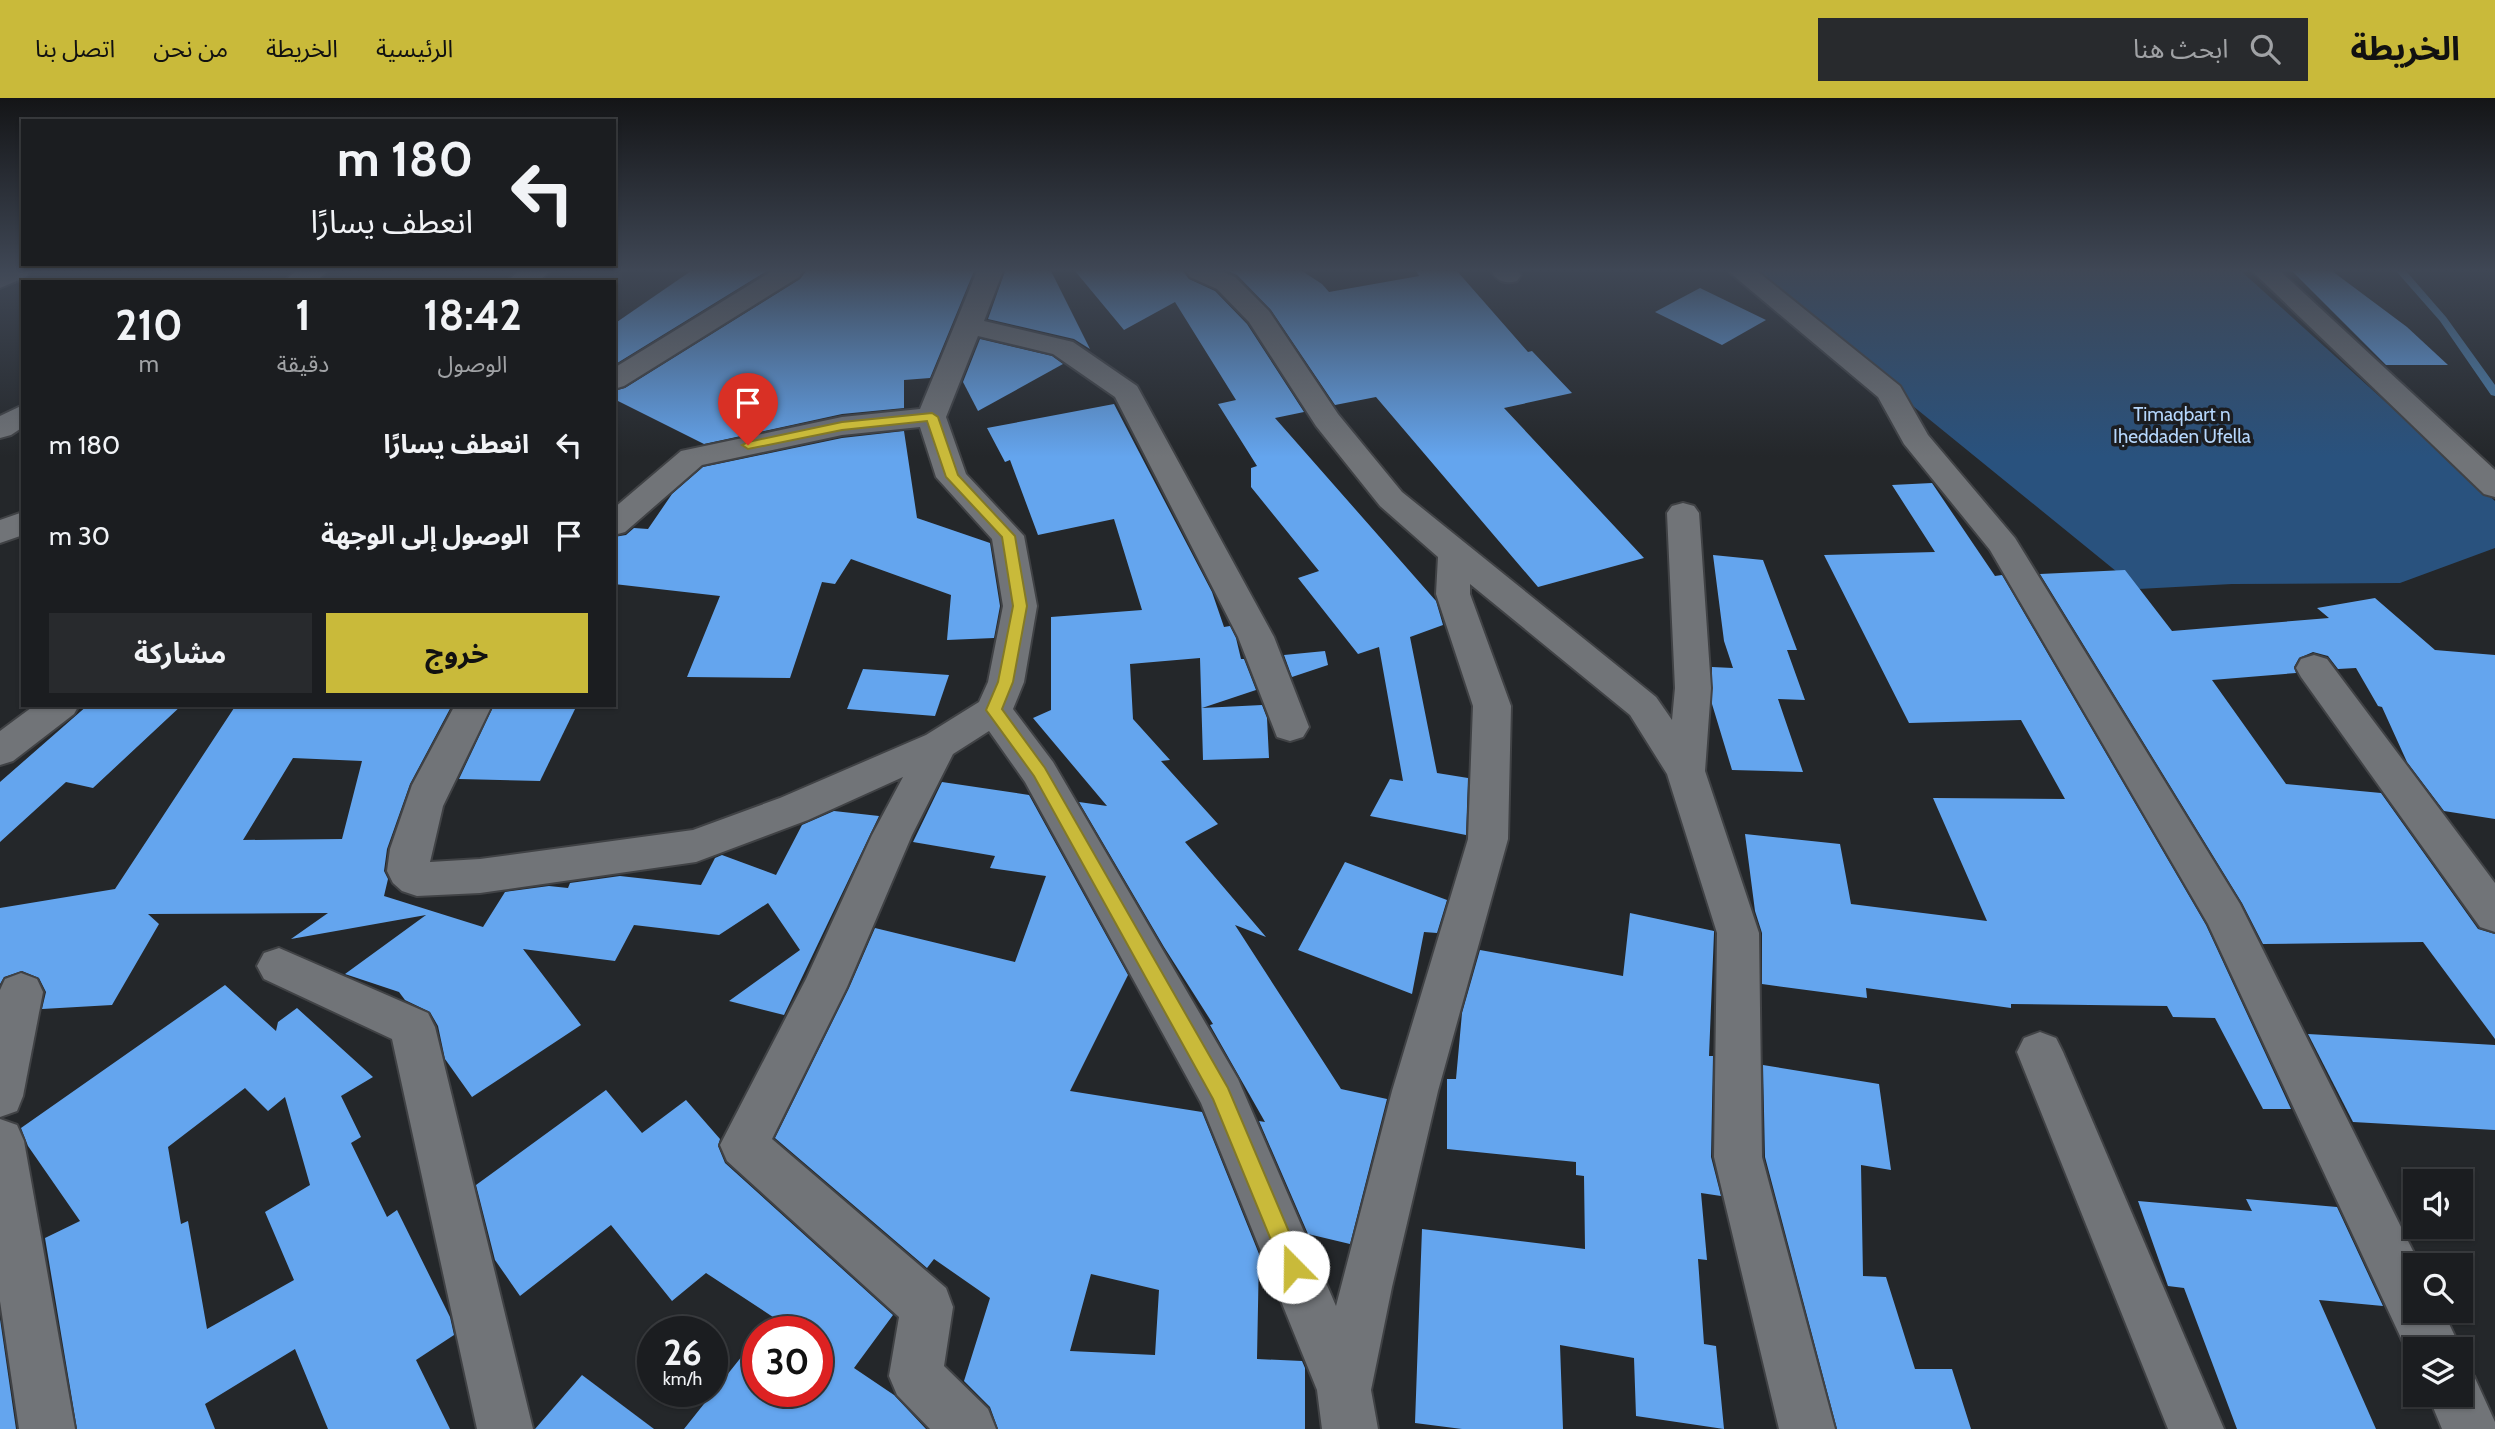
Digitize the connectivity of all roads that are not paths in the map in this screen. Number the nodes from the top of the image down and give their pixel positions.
1 (690, 333) edge
2 (964, 333) edge
3 (1001, 333) edge
4 (1270, 333) edge
5 (1817, 333) edge
6 (2331, 333) edge
7 (616, 379) edge
8 (21, 415) edge
9 (932, 417) junction
10 (0, 429) edge
11 (2495, 487) edge
12 (1684, 513) dead end
13 (21, 523) edge
14 (616, 523) edge
15 (0, 533) edge
16 (1455, 554) junction
17 (2314, 668) dead end
18 (58, 707) edge
19 (473, 707) edge
20 (994, 710) junction
21 (1290, 727) dead end
22 (939, 745) junction
23 (0, 751) edge
24 (1686, 771) junction
25 (2495, 915) edge
26 (279, 966) dead end
27 (21, 992) dead end
28 (2040, 1052) dead end
29 (0, 1096) edge
30 (0, 1141) edge
31 (2403, 1286) edge
32 (2460, 1407) edge
33 (1347, 1410) edge
34 (47, 1429) edge
35 (505, 1429) edge
36 (968, 1429) edge
37 (1807, 1429) edge
38 (2196, 1429) edge
39 (2470, 1429) edge

1 - 7 street
2 - 9 street
3 - 21 street
4 - 16 street
5 - 31 street
6 - 11 street
8 - 10 street
9 - 14 street
9 - 20 street
12 - 24 street
13 - 15 street
16 - 24 street
16 - 33 street
17 - 25 street
18 - 23 street
19 - 22 street
20 - 22 street
20 - 33 street
22 - 36 street
24 - 37 street
26 - 35 street
27 - 29 street
28 - 38 street
30 - 34 street
32 - 39 street

